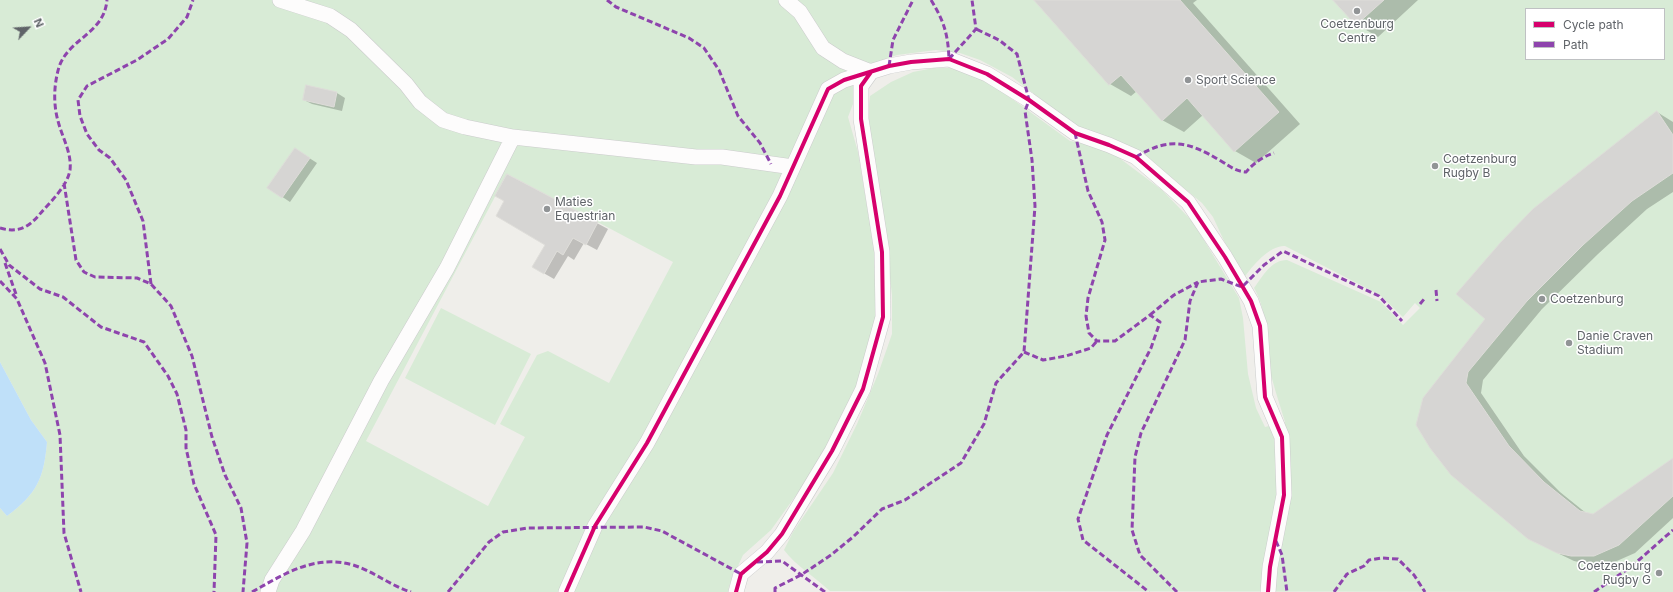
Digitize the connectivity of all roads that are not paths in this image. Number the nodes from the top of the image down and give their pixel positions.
1 (280, 0) edge
2 (786, 0) edge
3 (871, 72) junction
4 (513, 136) junction
5 (793, 167) junction
6 (268, 592) edge
7 (566, 592) edge
8 (736, 592) edge
9 (1268, 592) edge

1 - 4 street
2 - 3 street
3 - 5 street
3 - 8 street
3 - 9 street
4 - 5 street
4 - 6 street
5 - 7 street

